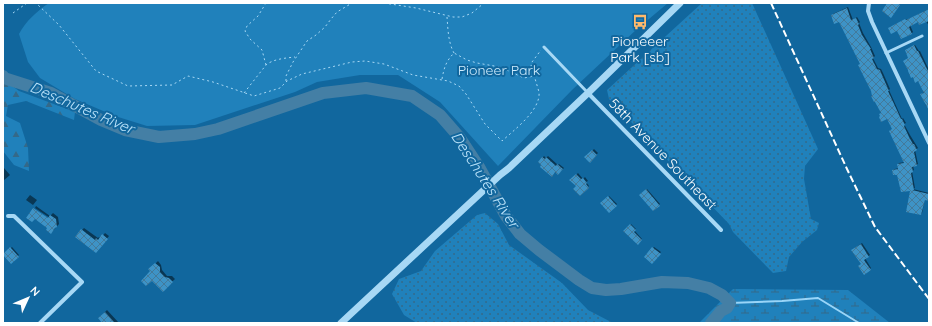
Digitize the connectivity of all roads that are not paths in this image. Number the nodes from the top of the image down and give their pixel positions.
1 (680, 3) edge
2 (869, 3) edge
3 (922, 36) dead end
4 (544, 47) road end
5 (886, 53) junction
6 (588, 93) junction
7 (929, 143) edge
8 (8, 216) dead end
9 (721, 230) dead end
10 (40, 323) edge
11 (341, 323) edge

1 - 6 street
2 - 5 street
3 - 5 lane
4 - 6 lane
5 - 7 street
6 - 9 street, 58th Avenue Southeast
6 - 11 street
8 - 10 street

